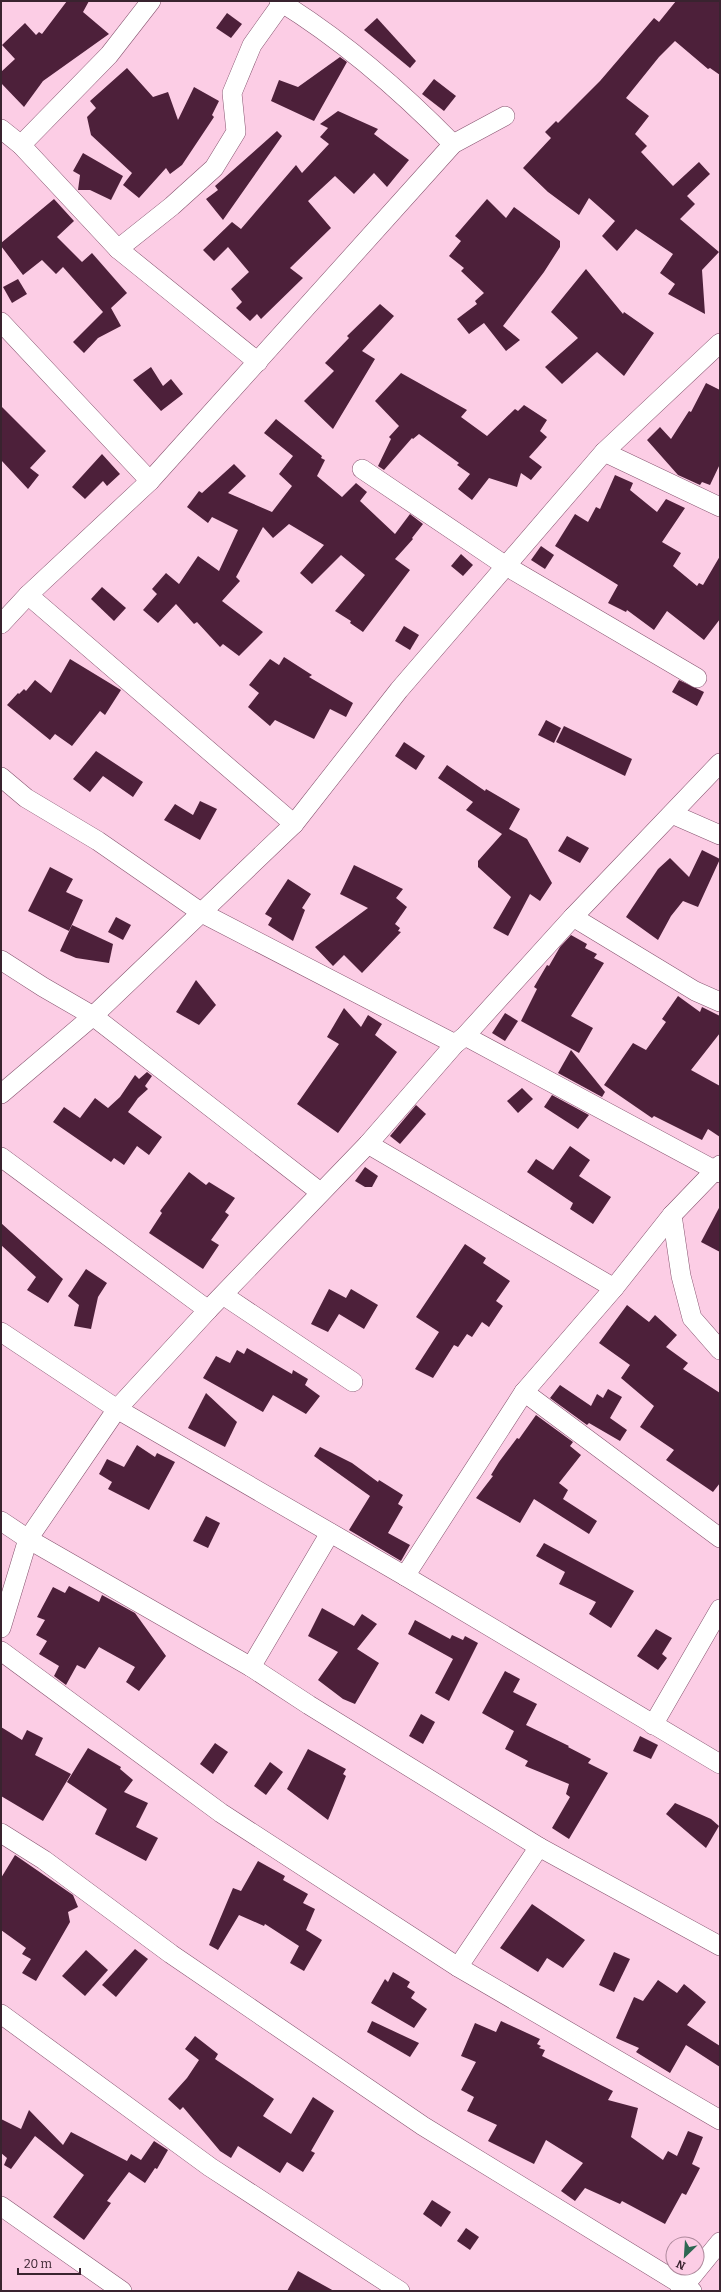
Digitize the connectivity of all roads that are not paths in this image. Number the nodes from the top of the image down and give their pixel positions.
1 (151, 1) edge
2 (281, 2) edge
3 (505, 116) dead end
4 (1, 129) edge
5 (453, 144) junction
6 (21, 145) junction
7 (118, 249) junction
8 (1, 322) edge
9 (717, 350) edge
10 (258, 362) junction
11 (604, 452) junction
12 (362, 470) dead end
13 (150, 481) junction
14 (720, 507) edge
15 (506, 566) junction
16 (28, 595) junction
17 (1, 624) edge
18 (697, 678) dead end
19 (720, 763) edge
20 (1, 777) edge
21 (672, 814) junction
22 (294, 824) junction
23 (720, 835) edge
24 (202, 913) junction
25 (573, 917) junction
26 (1, 960) edge
27 (720, 1002) edge
28 (93, 1016) junction
29 (460, 1040) junction
30 (1, 1094) edge
31 (368, 1144) junction
32 (1, 1157) edge
33 (718, 1169) edge
34 (320, 1192) junction
35 (672, 1215) junction
36 (614, 1288) junction
37 (223, 1295) junction
38 (208, 1310) junction
39 (1, 1332) edge
40 (720, 1350) edge
41 (353, 1382) dead end
42 (524, 1392) junction
43 (117, 1409) junction
44 (1, 1521) edge
45 (330, 1533) junction
46 (720, 1538) edge
47 (28, 1539) junction
48 (405, 1576) junction
49 (720, 1609) edge
50 (1, 1628) edge
51 (1, 1651) edge
52 (251, 1667) junction
53 (653, 1725) junction
54 (720, 1764) edge
55 (1, 1833) edge
56 (539, 1847) junction
57 (720, 1946) edge
58 (458, 1967) junction
59 (1, 2014) edge
60 (720, 2120) edge
61 (1, 2206) edge
62 (720, 2242) edge
63 (686, 2289) edge
64 (122, 2291) edge
65 (400, 2291) edge

1 - 6 street
2 - 5 street
2 - 7 street
3 - 5 street
4 - 6 street
5 - 10 street
6 - 7 street
7 - 10 street
8 - 13 street
9 - 11 street
10 - 13 street
11 - 14 street
11 - 15 street
12 - 15 street
13 - 16 street
15 - 18 street
15 - 22 street
16 - 17 street
16 - 22 street
19 - 21 street
20 - 24 street
21 - 23 street
21 - 25 street
22 - 24 street
24 - 28 street
24 - 29 street
25 - 27 street
25 - 29 street
26 - 28 street
28 - 30 street
28 - 34 street
29 - 31 street
29 - 33 street
31 - 34 street
31 - 36 street
32 - 38 street
33 - 35 street
34 - 37 street
35 - 36 street
35 - 40 street
36 - 42 street
37 - 38 street
37 - 41 street
38 - 43 street
39 - 43 street
42 - 46 street
42 - 48 street
43 - 45 street
43 - 47 street
44 - 47 street
45 - 48 street
45 - 52 street
47 - 50 street
47 - 52 street
48 - 53 street
49 - 53 street
51 - 58 street
52 - 56 street
53 - 54 street
55 - 63 street
56 - 57 street
56 - 58 street
58 - 60 street
59 - 65 street
61 - 64 street
62 - 63 street

